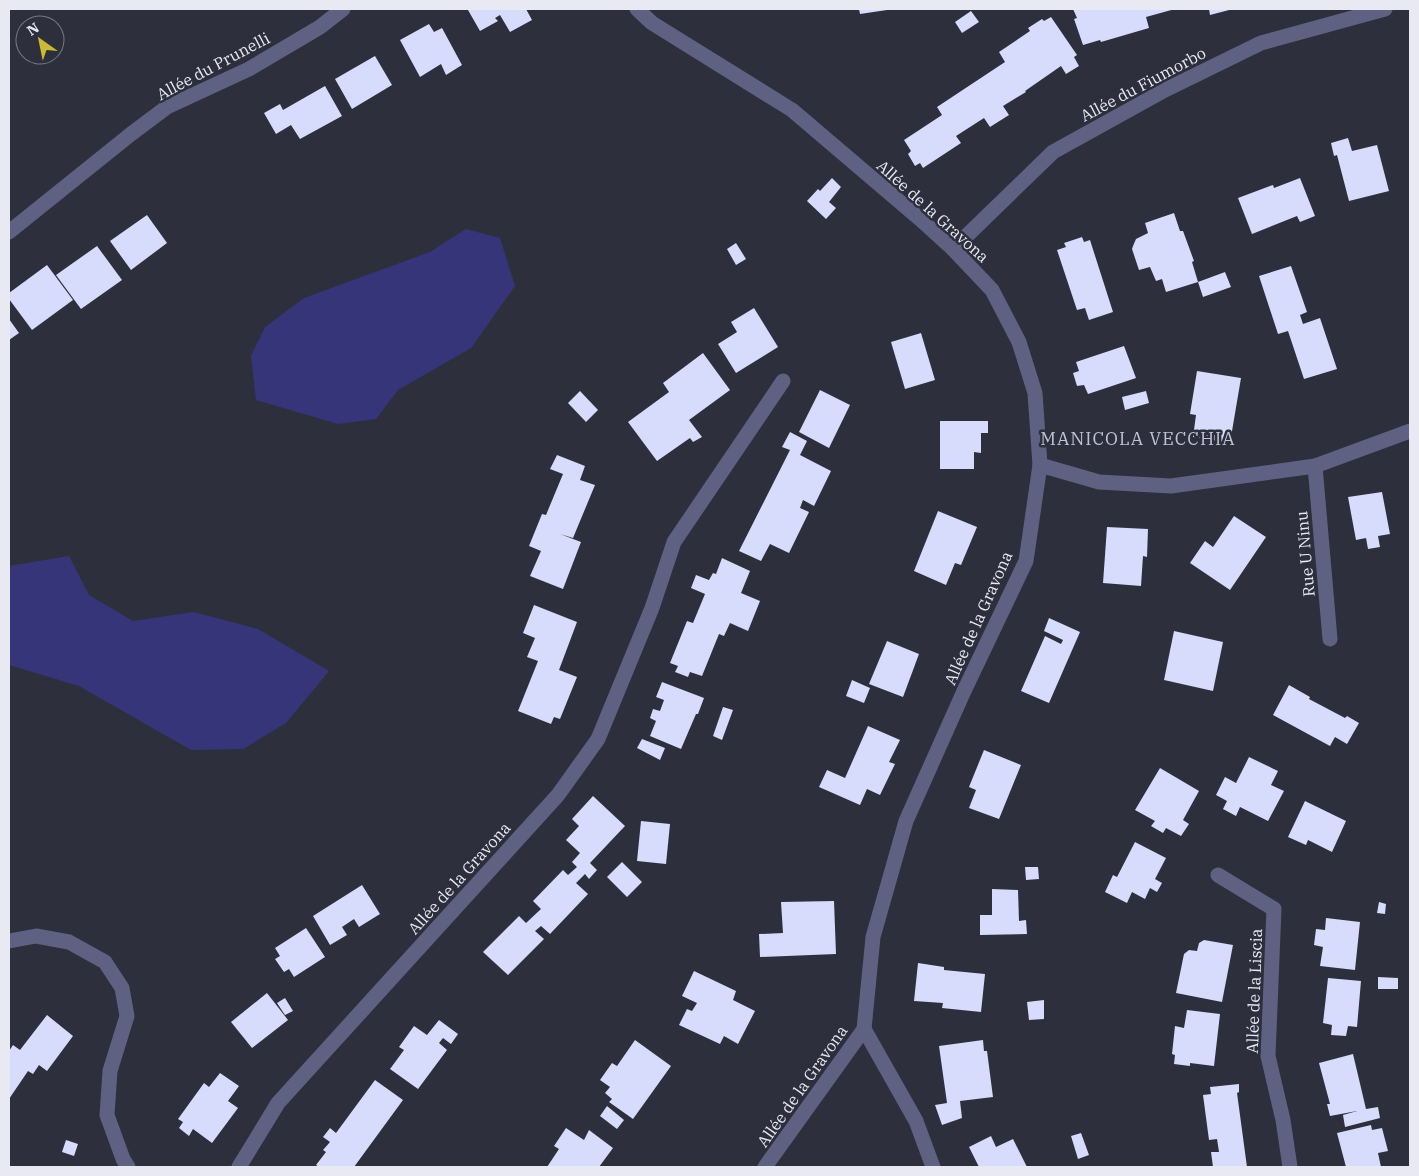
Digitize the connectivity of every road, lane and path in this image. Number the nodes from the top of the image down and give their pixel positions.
1 (343, 9) edge
2 (637, 9) edge
3 (1385, 9) edge
4 (9, 232) edge
5 (953, 249) junction
6 (784, 381) dead end
7 (1410, 431) edge
8 (1040, 465) junction
9 (1315, 466) junction
10 (1330, 639) dead end
11 (1218, 875) dead end
12 (9, 941) edge
13 (864, 1029) junction
14 (128, 1167) edge
15 (239, 1167) edge
16 (765, 1167) edge
17 (933, 1167) edge
18 (1290, 1167) edge

1 - 4 street, Allée du Prunelli
2 - 5 street, Allée de la Gravona
3 - 5 street, Allée du Fiumorbo
5 - 8 street, Allée de la Gravona
6 - 15 street, Allée de la Gravona
7 - 9 street
8 - 9 street
8 - 13 street, Allée de la Gravona
9 - 10 street, Rue U Ninu
11 - 18 street, Allée de la Liscia
12 - 14 street
13 - 16 street, Allée de la Gravona
13 - 17 street

